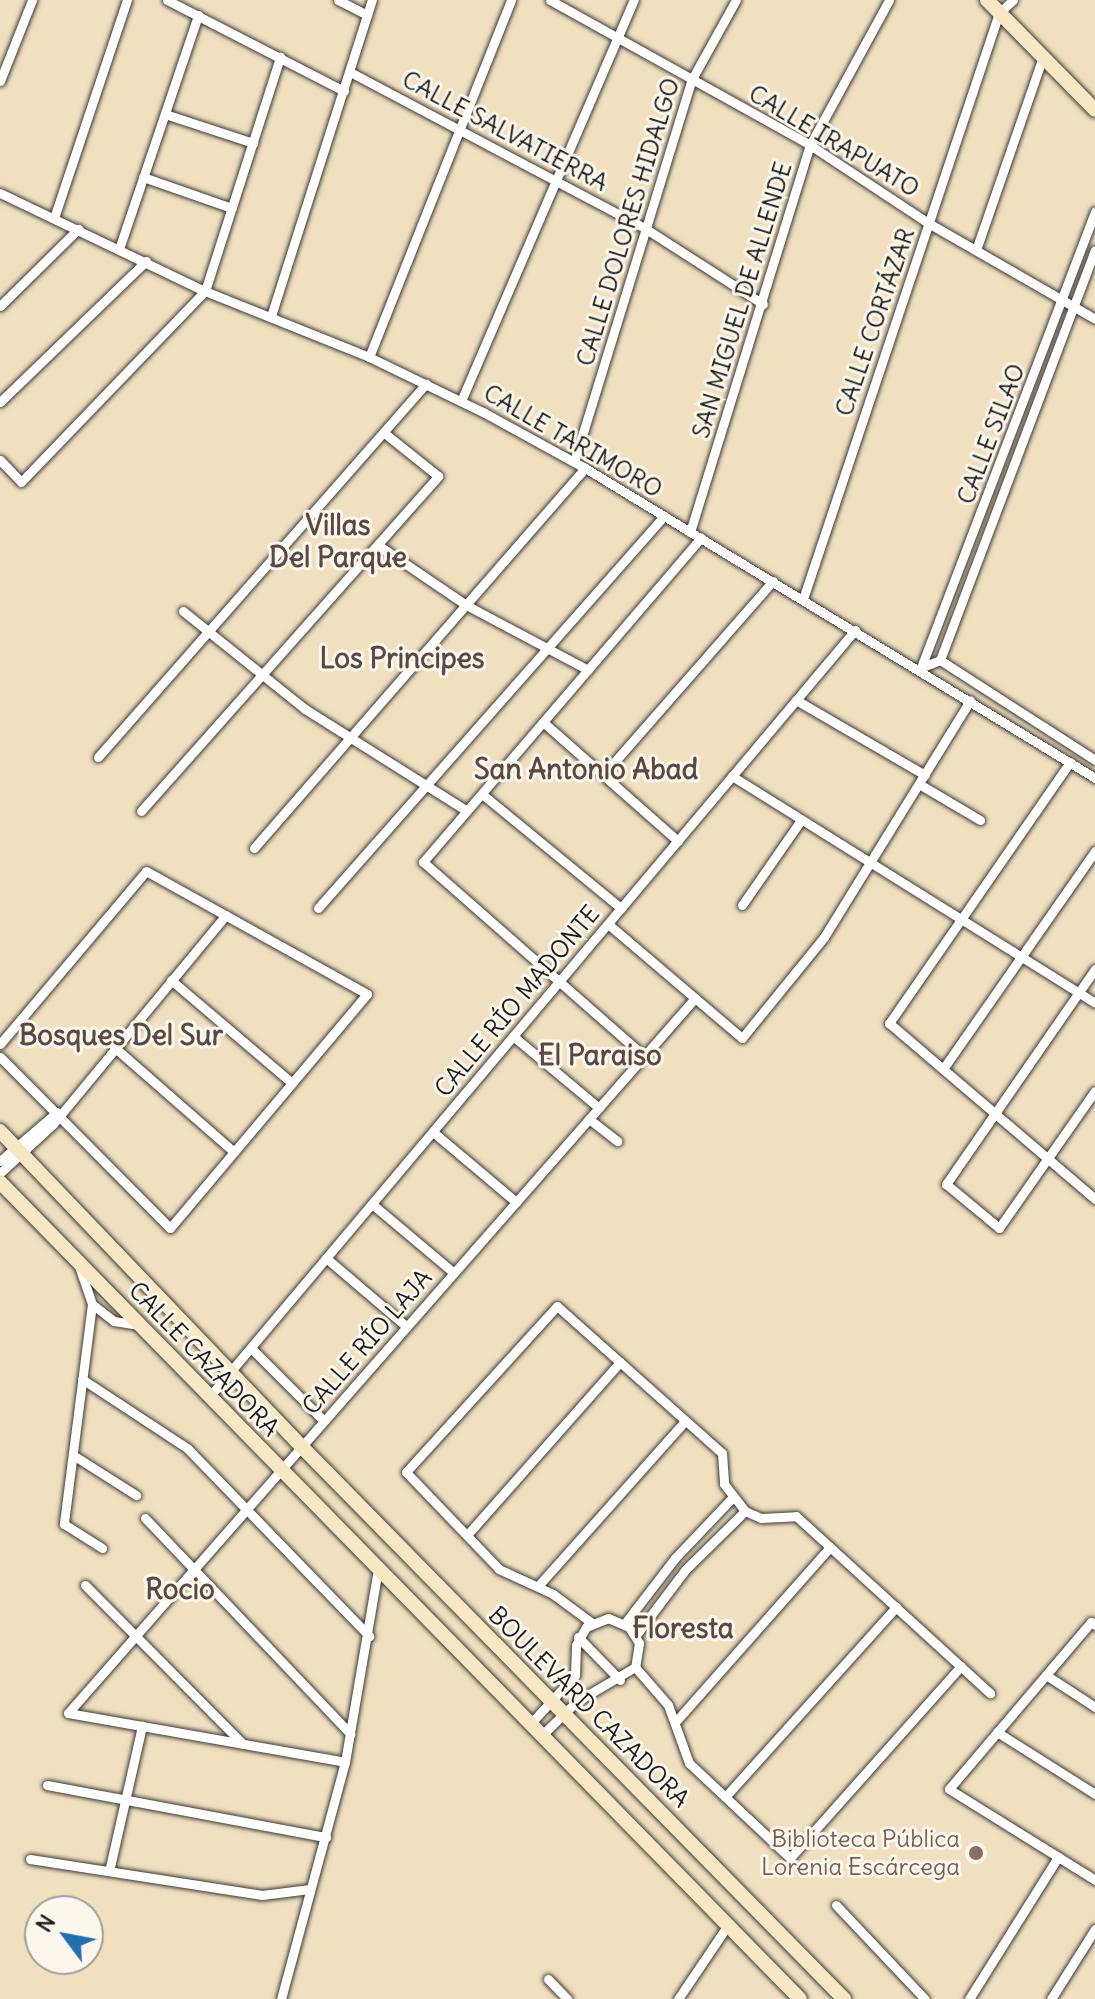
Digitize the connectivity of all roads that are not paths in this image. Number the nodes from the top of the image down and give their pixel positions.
1 (32, 0) edge
2 (127, 0) edge
3 (167, 0) edge
4 (338, 0) edge
5 (372, 0) edge
6 (511, 0) edge
7 (550, 0) edge
8 (634, 0) edge
9 (736, 0) edge
10 (889, 0) edge
11 (987, 0) edge
12 (1013, 0) edge
13 (999, 13) junction
14 (198, 15) junction
15 (367, 15) junction
16 (618, 38) junction
17 (280, 57) junction
18 (1042, 59) junction
19 (350, 72) junction
20 (692, 79) junction
21 (0, 80) edge
22 (344, 91) junction
23 (1095, 110) edge
24 (165, 114) junction
25 (457, 127) junction
26 (253, 143) junction
27 (810, 145) junction
28 (143, 177) junction
29 (560, 181) junction
30 (4, 195) edge
31 (0, 206) edge
32 (232, 208) junction
33 (1095, 211) edge
34 (54, 218) junction
35 (930, 224) junction
36 (78, 229) junction
37 (646, 229) junction
38 (119, 249) junction
39 (976, 250) junction
40 (1095, 250) edge
41 (146, 261) junction
42 (205, 291) junction
43 (1065, 301) junction
44 (763, 304) junction
45 (0, 306) edge
46 (1076, 308) junction
47 (271, 316) junction
48 (1095, 319) edge
49 (369, 357) junction
50 (426, 383) junction
51 (461, 401) junction
52 (0, 402) edge
53 (383, 432) junction
54 (0, 460) edge
55 (574, 462) junction
56 (585, 468) junction
57 (664, 516) junction
58 (690, 532) junction
59 (701, 538) junction
60 (378, 545) junction
61 (773, 581) junction
62 (803, 599) junction
63 (466, 605) junction
64 (183, 611) dead end
65 (855, 630) junction
66 (206, 631) junction
67 (546, 650) junction
68 (940, 660) junction
69 (588, 670) junction
70 (920, 670) junction
71 (263, 677) junction
72 (796, 700) junction
73 (970, 701) junction
74 (543, 722) junction
75 (348, 739) junction
76 (98, 757) dead end
77 (1095, 760) edge
78 (1070, 762) junction
79 (603, 775) junction
80 (732, 776) junction
81 (1095, 778) edge
82 (922, 780) junction
83 (425, 787) junction
84 (482, 794) junction
85 (141, 811) dead end
86 (467, 811) junction
87 (801, 820) junction
88 (980, 820) dead end
89 (678, 841) junction
90 (254, 848) dead end
91 (1095, 851) edge
92 (871, 863) junction
93 (742, 905) dead end
94 (318, 908) dead end
95 (621, 908) junction
96 (226, 915) junction
97 (961, 919) junction
98 (608, 924) junction
99 (1021, 957) junction
100 (1095, 969) edge
101 (560, 977) junction
102 (171, 980) junction
103 (1079, 993) junction
104 (695, 998) junction
105 (1095, 1003) edge
106 (513, 1036) junction
107 (0, 1044) edge
108 (114, 1047) junction
109 (644, 1056) junction
110 (0, 1057) edge
111 (943, 1069) junction
112 (292, 1083) junction
113 (1095, 1091) edge
114 (599, 1108) junction
115 (58, 1114) junction
116 (995, 1114) junction
117 (589, 1119) junction
118 (0, 1131) edge
119 (433, 1132) junction
120 (617, 1141) dead end
121 (20, 1150) junction
122 (234, 1152) junction
123 (1048, 1159) junction
124 (0, 1161) edge
125 (0, 1173) edge
126 (0, 1182) edge
127 (1095, 1199) edge
128 (516, 1202) junction
129 (372, 1204) junction
130 (326, 1258) junction
131 (78, 1262) junction
132 (454, 1273) junction
133 (92, 1304) junction
134 (140, 1326) junction
135 (407, 1327) junction
136 (251, 1348) junction
137 (620, 1362) junction
138 (230, 1373) junction
139 (82, 1379) junction
140 (209, 1397) junction
141 (324, 1421) junction
142 (685, 1421) junction
143 (302, 1447) junction
144 (73, 1455) junction
145 (281, 1470) junction
146 (136, 1495) dead end
147 (732, 1498) junction
148 (247, 1510) junction
149 (745, 1511) junction
150 (145, 1518) dead end
151 (467, 1535) junction
152 (830, 1547) junction
153 (102, 1548) dead end
154 (378, 1564) junction
155 (194, 1569) junction
156 (85, 1585) dead end
157 (538, 1586) junction
158 (896, 1607) junction
159 (592, 1623) junction
160 (625, 1623) junction
161 (1093, 1623) edge
162 (636, 1635) junction
163 (136, 1636) junction
164 (369, 1636) junction
165 (578, 1637) junction
166 (961, 1666) junction
167 (635, 1667) junction
168 (1046, 1675) junction
169 (620, 1680) junction
170 (990, 1693) dead end
171 (552, 1702) junction
172 (1095, 1707) edge
173 (564, 1714) junction
174 (677, 1720) junction
175 (532, 1722) junction
176 (142, 1726) junction
177 (997, 1732) junction
178 (351, 1734) junction
179 (543, 1734) junction
180 (243, 1744) junction
181 (345, 1762) junction
182 (47, 1785) dead end
183 (1095, 1794) edge
184 (725, 1797) junction
185 (126, 1799) junction
186 (326, 1837) junction
187 (1058, 1857) junction
188 (30, 1859) dead end
189 (110, 1867) junction
190 (1095, 1880) edge
191 (310, 1889) junction
192 (836, 1905) dead end
193 (728, 1925) junction
194 (1095, 1929) edge
195 (548, 1979) dead end
196 (281, 1999) edge
197 (567, 1999) edge
198 (678, 1999) edge
199 (800, 1999) edge
200 (844, 1999) edge
201 (925, 1999) edge
202 (969, 1999) edge
203 (1051, 1999) edge

1 - 21 street
2 - 34 street
3 - 14 street
4 - 15 street
5 - 15 street
6 - 25 street
7 - 16 street, CALLE IRAPUATO
8 - 16 street
9 - 20 street, CALLE DOLORES HIDALGO
10 - 27 street, SAN MIGUEL DE ALLENDE
11 - 13 street
12 - 13 street
13 - 18 street
13 - 35 street, CALLE CORTÁZAR
14 - 17 street
14 - 24 street
15 - 19 street
16 - 20 street, CALLE IRAPUATO
16 - 29 street
17 - 22 street
17 - 26 street
18 - 23 street
18 - 39 street
19 - 22 street
19 - 25 street, CALLE SALVATIERRA
20 - 27 street, CALLE IRAPUATO
20 - 37 street, CALLE DOLORES HIDALGO
22 - 47 street
24 - 26 street
24 - 28 street
25 - 29 street, CALLE SALVATIERRA
25 - 49 street
26 - 32 street
27 - 35 street, CALLE IRAPUATO
27 - 44 street, SAN MIGUEL DE ALLENDE
28 - 32 street
28 - 38 street
29 - 37 street, CALLE SALVATIERRA
29 - 51 street
30 - 31 street
30 - 34 street, CALLE TARIMORO
32 - 42 street
33 - 43 street, CALLE SILAO
34 - 36 street, CALLE TARIMORO
35 - 39 street, CALLE IRAPUATO
35 - 62 street, CALLE CORTÁZAR
36 - 38 street, CALLE TARIMORO
36 - 45 street
37 - 44 street, CALLE SALVATIERRA
37 - 55 street, CALLE DOLORES HIDALGO
38 - 41 street, CALLE TARIMORO
39 - 43 street, CALLE IRAPUATO
40 - 46 street, CALLE SILAO
41 - 42 street, CALLE TARIMORO
41 - 52 street
42 - 47 street, CALLE TARIMORO
42 - 54 street
43 - 46 street, CALLE IRAPUATO
43 - 70 street, CALLE SILAO
44 - 58 street, SAN MIGUEL DE ALLENDE
46 - 48 street, CALLE IRAPUATO
46 - 68 street, CALLE SILAO
47 - 49 street, CALLE TARIMORO
49 - 50 street, CALLE TARIMORO
50 - 51 street, CALLE TARIMORO
50 - 53 street
51 - 55 street, CALLE TARIMORO
53 - 60 street
53 - 66 street
55 - 56 street, CALLE TARIMORO
56 - 57 street, CALLE TARIMORO
56 - 63 street
57 - 58 street, CALLE TARIMORO
57 - 67 street
58 - 59 street, CALLE TARIMORO
59 - 61 street, CALLE TARIMORO
59 - 69 street
60 - 63 street
60 - 71 street
61 - 62 street, CALLE TARIMORO
61 - 79 street
62 - 65 street, CALLE TARIMORO
63 - 67 street
63 - 75 street
64 - 66 street
65 - 70 street, CALLE TARIMORO
65 - 72 street, CALLE RÍO MADONTE
66 - 71 street
66 - 76 street
67 - 69 street
67 - 83 street
68 - 70 street
68 - 77 street
69 - 74 street
70 - 73 street, CALLE TARIMORO
71 - 75 street
71 - 85 street
72 - 80 street, CALLE RÍO MADONTE
72 - 82 street
73 - 78 street, CALLE TARIMORO
73 - 82 street
74 - 79 street
74 - 84 street
75 - 83 street
75 - 90 street
78 - 81 street, CALLE TARIMORO
78 - 97 street
79 - 89 street
80 - 87 street
80 - 89 street, CALLE RÍO MADONTE
82 - 88 street
82 - 92 street
83 - 86 street
83 - 94 street
84 - 86 street
84 - 95 street
86 - 101 street
87 - 92 street
87 - 93 street
89 - 95 street, CALLE RÍO MADONTE
91 - 99 street
92 - 97 street
92 - 104 street
95 - 98 street, CALLE RÍO MADONTE
96 - 102 street
96 - 107 street
96 - 112 street
97 - 99 street
97 - 111 street
98 - 101 street, CALLE RÍO MADONTE
98 - 104 street
99 - 103 street
99 - 111 street
100 - 103 street
101 - 106 street, CALLE RÍO MADONTE
101 - 109 street
102 - 108 street
102 - 112 street
103 - 105 street
103 - 116 street
104 - 109 street, CALLE RÍO LAJA
106 - 114 street
106 - 119 street, CALLE RÍO MADONTE
108 - 115 street
108 - 122 street
109 - 114 street, CALLE RÍO LAJA
110 - 115 street
111 - 116 street
112 - 122 street
113 - 123 street
114 - 117 street, CALLE RÍO LAJA
115 - 121 street
115 - 122 street
116 - 123 street
116 - 123 street
117 - 120 street
117 - 128 street, CALLE RÍO LAJA
118 - 121 street, CALLE CAZADORA
119 - 128 street
119 - 129 street, CALLE RÍO MADONTE
121 - 124 street
121 - 125 street
121 - 138 street, CALLE CAZADORA
123 - 127 street
126 - 131 street, CALLE CAZADORA
128 - 132 street, CALLE RÍO LAJA
129 - 130 street, CALLE RÍO MADONTE
129 - 132 street
130 - 135 street
130 - 136 street, CALLE RÍO MADONTE
131 - 133 street
131 - 134 street, CALLE CAZADORA
132 - 135 street, CALLE RÍO LAJA
133 - 134 street
133 - 139 street
134 - 140 street, CALLE CAZADORA
135 - 141 street, CALLE RÍO LAJA
136 - 138 street, CALLE RÍO MADONTE
136 - 141 street
137 - 142 street
137 - 151 street
137 - 151 street
138 - 140 street, CALLE RÍO MADONTE
138 - 143 street, CALLE CAZADORA
139 - 144 street
139 - 148 street
140 - 145 street, CALLE CAZADORA
141 - 143 street, CALLE RÍO LAJA
142 - 147 street
142 - 157 street
143 - 145 street, CALLE RÍO LAJA
143 - 171 street, BOULEVARD CAZADORA
144 - 146 street
144 - 153 street
145 - 148 street, CALLE RÍO LAJA
145 - 154 street, CALLE CAZADORA
147 - 149 street
147 - 160 street
148 - 155 street, CALLE RÍO LAJA
148 - 164 street
149 - 152 street
149 - 162 street
150 - 155 street
151 - 157 street
152 - 158 street
152 - 174 street
154 - 164 street
154 - 175 street, BOULEVARD CAZADORA
155 - 163 street, CALLE RÍO LAJA
155 - 178 street
156 - 163 street
157 - 159 street
158 - 166 street
158 - 184 street
159 - 160 street
159 - 165 street
160 - 162 street
161 - 168 street
162 - 167 street
163 - 176 street, CALLE RÍO LAJA
163 - 180 street
164 - 178 street
165 - 169 street
165 - 171 street
166 - 170 street
166 - 184 street
167 - 169 street
167 - 174 street
168 - 172 street
168 - 177 street
169 - 173 street
171 - 173 street, BOULEVARD CAZADORA
171 - 175 street
173 - 179 street
173 - 200 street, BOULEVARD CAZADORA
174 - 184 street
175 - 179 street, BOULEVARD CAZADORA
176 - 180 street
176 - 185 street
177 - 183 street
177 - 187 street
178 - 181 street
179 - 193 street, BOULEVARD CAZADORA
180 - 181 street
181 - 186 street
182 - 185 street
185 - 186 street
185 - 189 street
186 - 191 street
187 - 190 street
187 - 202 street
188 - 189 street
189 - 191 street
191 - 196 street
192 - 201 street
193 - 198 street
193 - 199 street, BOULEVARD CAZADORA
194 - 203 street
195 - 197 street

